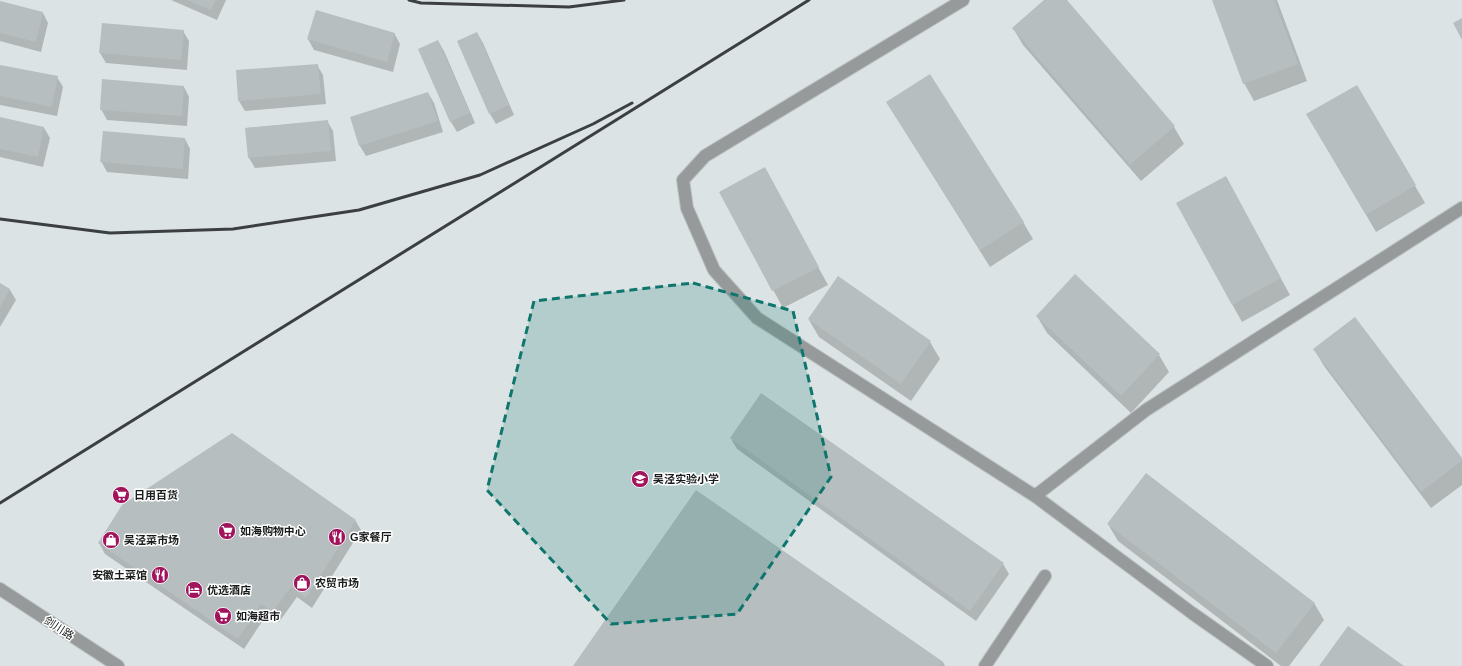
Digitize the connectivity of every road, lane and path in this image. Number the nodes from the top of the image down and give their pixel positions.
1 (963, 0) edge
2 (1462, 208) edge
3 (1035, 496) junction
4 (1045, 576) dead end
5 (0, 589) edge
6 (118, 666) edge
7 (985, 666) edge
8 (1267, 666) edge

1 - 3 street
2 - 3 street
3 - 8 street
4 - 7 street
5 - 6 street, 剑川路

